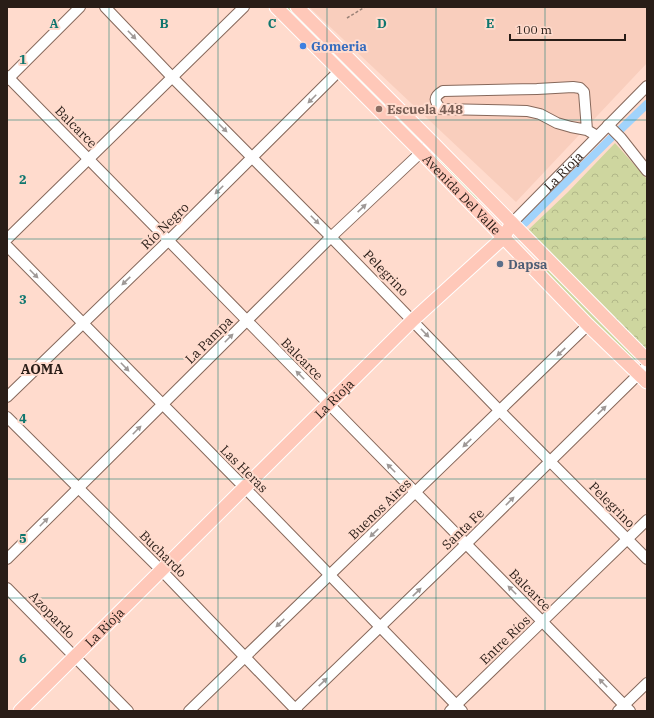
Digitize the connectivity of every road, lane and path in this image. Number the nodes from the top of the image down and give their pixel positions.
1 (80, 7) edge
2 (105, 7) edge
3 (244, 7) edge
4 (276, 7) edge
5 (297, 7) edge
6 (365, 7) edge
7 (347, 18) dead end
8 (340, 71) junction
9 (172, 77) junction
10 (8, 78) edge
11 (647, 86) edge
12 (608, 125) junction
13 (587, 130) junction
14 (597, 136) junction
15 (432, 142) junction
16 (421, 152) junction
17 (252, 158) junction
18 (89, 159) junction
19 (647, 171) edge
20 (512, 223) junction
21 (331, 237) junction
22 (503, 238) junction
23 (7, 239) edge
24 (168, 241) junction
25 (7, 246) edge
26 (413, 320) junction
27 (246, 321) junction
28 (83, 323) junction
29 (588, 325) junction
30 (647, 360) edge
31 (644, 374) edge
32 (7, 397) edge
33 (162, 405) junction
34 (329, 405) junction
35 (500, 411) junction
36 (7, 417) edge
37 (550, 461) junction
38 (78, 488) junction
39 (245, 488) junction
40 (416, 493) junction
41 (647, 520) edge
42 (627, 539) junction
43 (466, 544) junction
44 (7, 559) edge
45 (647, 559) edge
46 (161, 570) junction
47 (330, 576) junction
48 (7, 588) edge
49 (543, 621) junction
50 (381, 626) junction
51 (75, 657) junction
52 (246, 657) junction
53 (647, 683) edge
54 (456, 709) edge
55 (624, 709) edge
56 (296, 710) edge
57 (20, 711) edge
58 (128, 711) edge
59 (189, 711) edge

1 - 10 street
2 -> 9 street, Pelegrino
3 - 9 street
4 - 8 main road, Avenida Del Valle
5 - 15 main road, Avenida Del Valle
6 - 7 path
8 - 16 main road, Avenida Del Valle
8 -> 17 street, Río Negro
9 -> 17 street, Pelegrino
9 - 18 street
10 - 18 street, Balcarce
11 - 12 street, La Rioja
12 - 14 street, La Rioja
12 - 19 street
13 - 13 street
13 - 14 street
14 - 20 street, La Rioja
15 - 16 street, La Pampa
15 - 20 main road, Avenida Del Valle
21 -> 16 street, La Pampa
16 - 22 main road, Avenida Del Valle
17 -> 21 street, Pelegrino
17 -> 24 street, Río Negro
18 - 23 street
18 - 24 street, Balcarce
20 - 22 main road, La Rioja
20 - 30 main road, Avenida Del Valle
21 - 26 street, Pelegrino
21 - 27 street, La Pampa
22 - 26 main road, La Rioja
22 - 29 main road, Avenida Del Valle
24 - 27 street, Balcarce
24 -> 28 street, Río Negro
25 -> 28 street, Las Heras
26 - 34 main road, La Rioja
26 -> 35 street, Pelegrino
33 -> 27 street, La Pampa
34 -> 27 street, Balcarce
28 - 32 street, Río Negro
28 -> 33 street, Las Heras
29 - 31 main road, Avenida Del Valle
29 -> 35 street, Buenos Aires
37 -> 31 street, Santa Fe
38 -> 33 street, La Pampa
33 - 39 street, Las Heras
34 - 39 main road, La Rioja
40 -> 34 street, Balcarce
35 - 37 street, Pelegrino
35 -> 40 street, Buenos Aires
36 - 38 street, Buchardo
37 - 42 street, Pelegrino
43 -> 37 street, Santa Fe
44 -> 38 street, La Pampa
38 - 46 street, Buchardo
39 - 46 main road, La Rioja
39 - 47 street, Las Heras
40 - 43 street, Balcarce
40 -> 47 street, Buenos Aires
41 - 42 street, Entre Ríos
42 - 45 street, Pelegrino
42 - 49 street, Entre Ríos
49 -> 43 street, Balcarce
50 -> 43 street, Santa Fe
46 - 51 main road, La Rioja
46 - 52 street, Buchardo
47 - 50 street, Las Heras
47 -> 52 street, Buenos Aires
48 - 51 street, Azopardo
49 - 54 street, Entre Ríos
55 -> 49 street, Balcarce
50 - 54 street, Las Heras
56 -> 50 street, Santa Fe
51 - 57 main road, La Rioja
51 - 58 street, Azopardo
52 - 56 street, Buchardo
52 - 59 street, Buenos Aires
53 - 55 street

